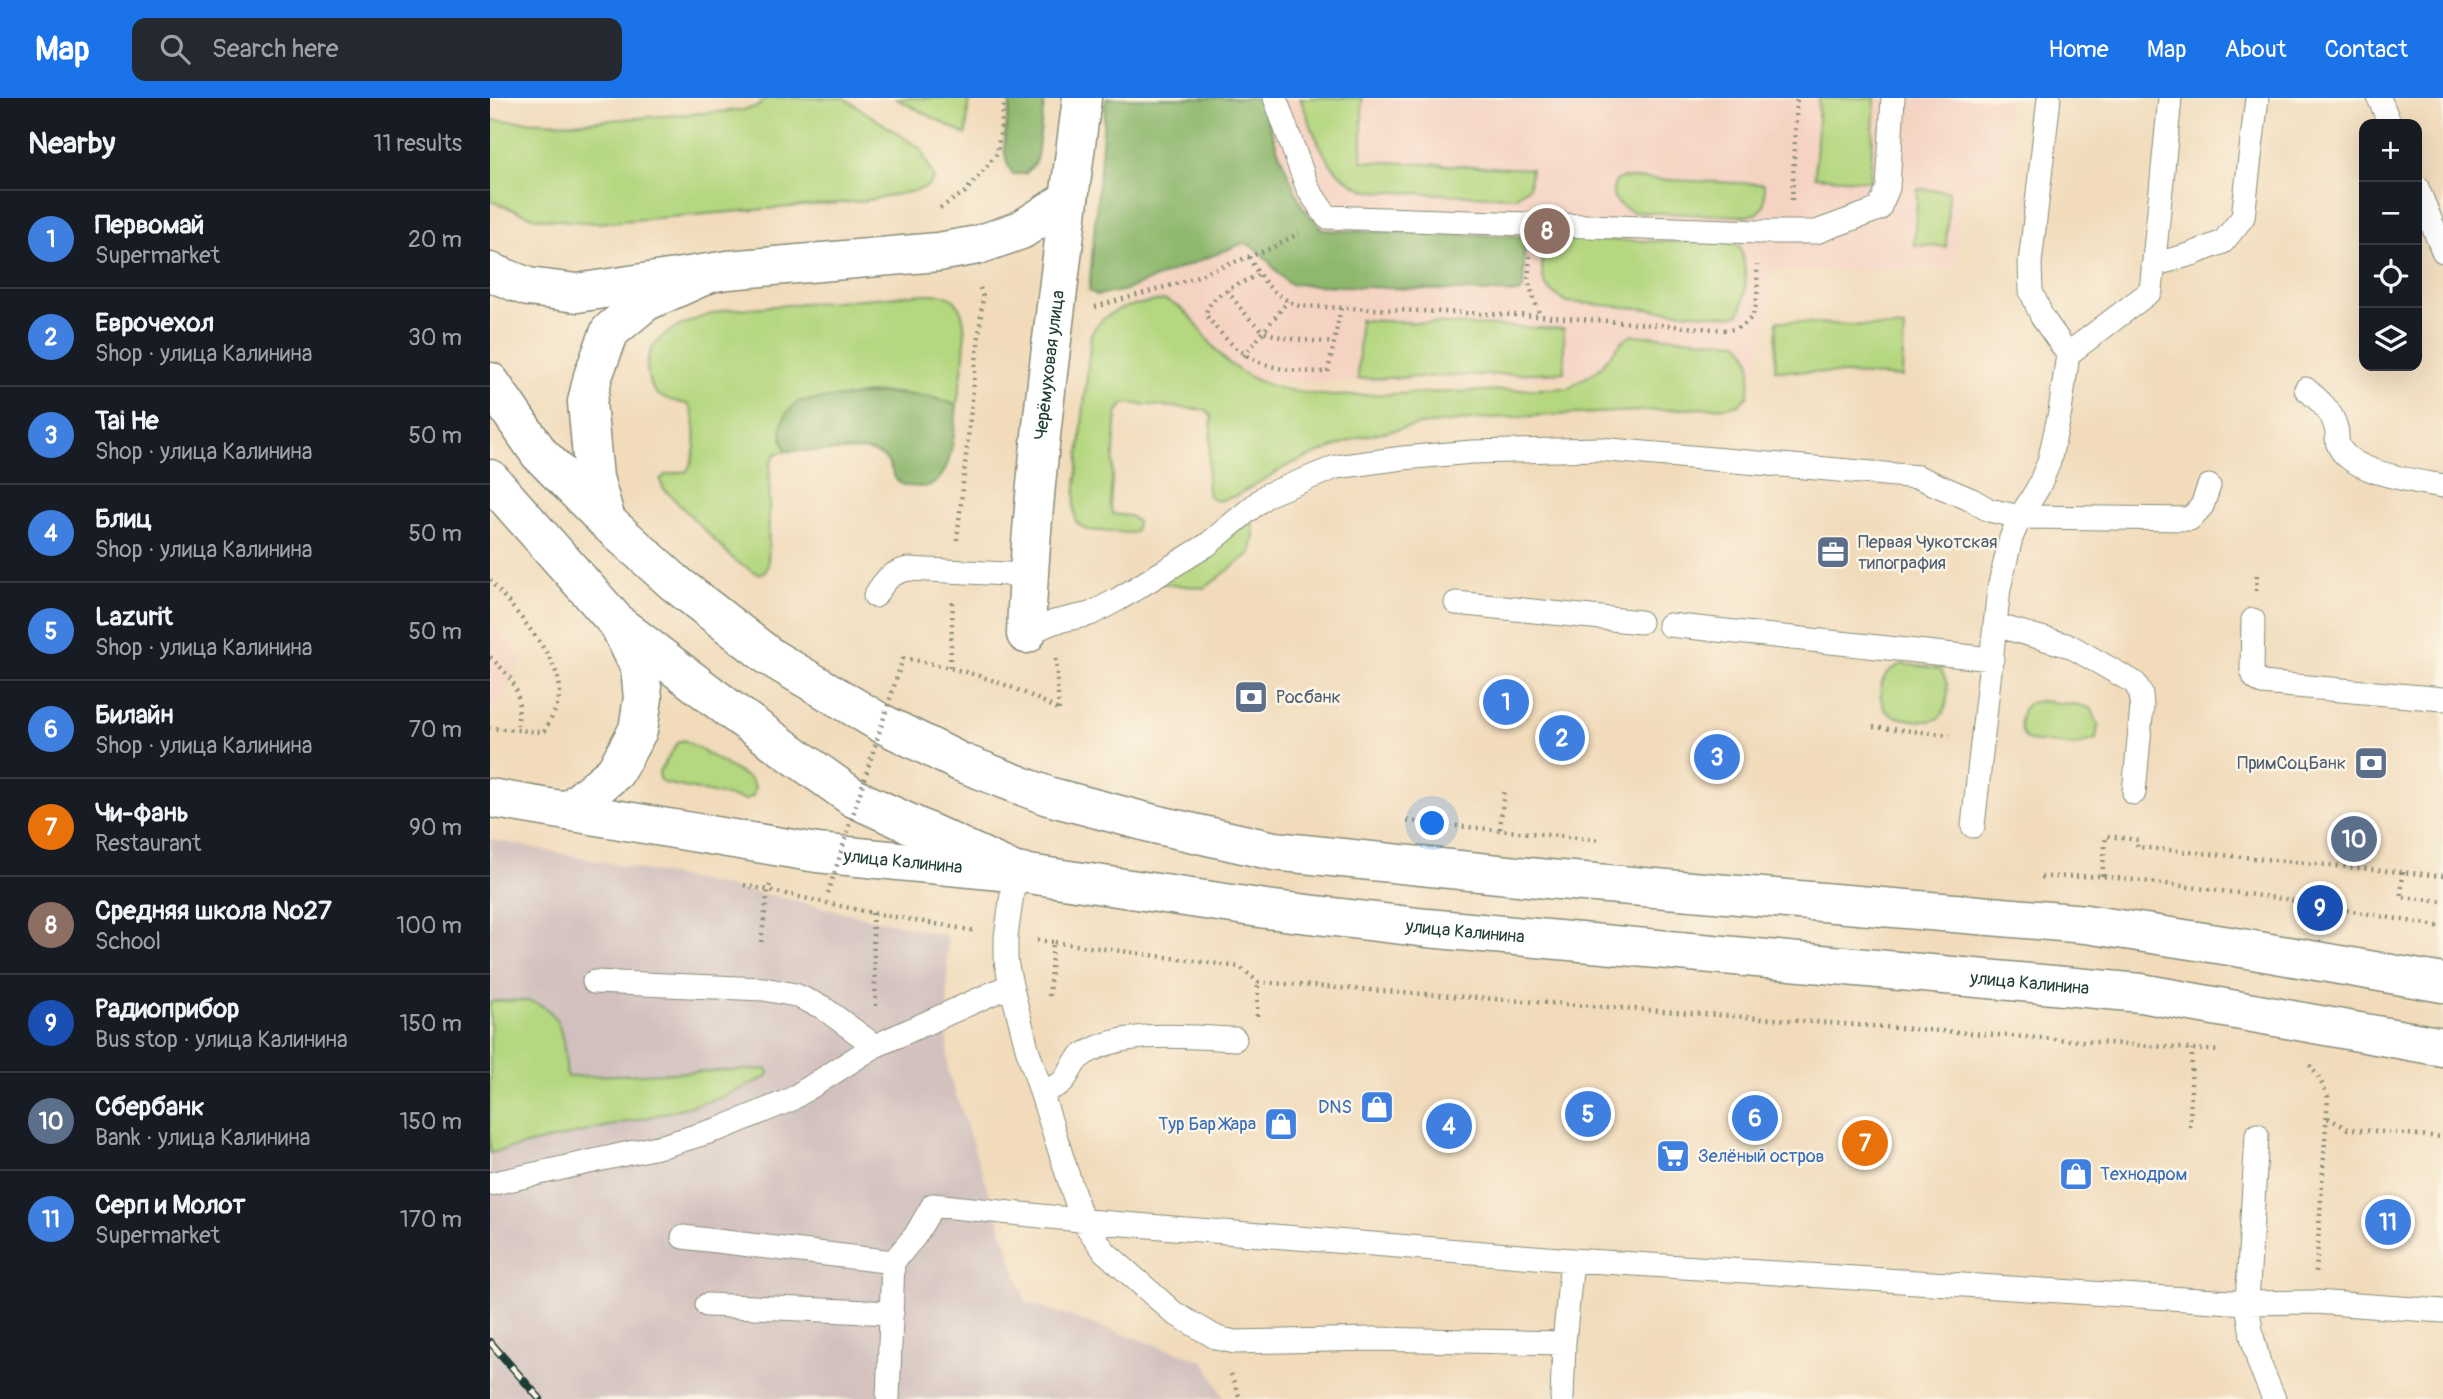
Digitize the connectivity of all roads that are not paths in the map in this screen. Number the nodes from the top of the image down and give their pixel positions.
1 (1082, 98) edge
2 (1275, 98) edge
3 (1892, 98) edge
4 (2049, 98) edge
5 (2170, 98) edge
6 (2257, 98) edge
7 (2379, 98) edge
8 (2388, 119) edge
9 (1069, 199) junction
10 (2422, 199) edge
11 (2443, 251) edge
12 (2153, 265) junction
13 (490, 272) edge
14 (708, 274) junction
15 (2068, 354) junction
16 (490, 382) edge
17 (2306, 389) dead end
18 (490, 479) edge
19 (2209, 486) dead end
20 (2443, 486) edge
21 (2020, 517) junction
22 (607, 522) junction
23 (1028, 575) junction
24 (876, 596) dead end
25 (1456, 603) dead end
26 (2253, 620) dead end
27 (1640, 622) dead end
28 (619, 625) junction
29 (1669, 625) dead end
30 (1995, 625) junction
31 (1026, 634) joint
32 (1992, 659) junction
33 (2443, 699) edge
34 (2134, 793) dead end
35 (490, 798) edge
36 (568, 811) junction
37 (1973, 826) dead end
38 (1015, 872) junction
39 (594, 982) dead end
40 (2443, 983) edge
41 (1011, 985) junction
42 (867, 1040) junction
43 (1234, 1040) dead end
44 (2443, 1047) edge
45 (1041, 1092) junction
46 (2257, 1135) dead end
47 (490, 1184) edge
48 (1082, 1220) junction
49 (683, 1237) dead end
50 (1572, 1260) junction
51 (893, 1262) junction
52 (2247, 1303) junction
53 (707, 1305) dead end
54 (2443, 1311) edge
55 (892, 1313) junction
56 (1564, 1343) junction
57 (888, 1399) edge
58 (1562, 1399) edge
59 (2274, 1399) edge

1 - 9 main road, Черёмуховая улица
2 - 3 lane
4 - 15 lane
5 - 12 lane
6 - 12 lane
7 - 8 lane
9 - 14 main road
9 - 23 main road, Черёмуховая улица
10 - 11 lane
12 - 15 lane
13 - 14 main road
14 - 22 main road
15 - 21 lane
16 - 22 main road
17 - 20 lane
18 - 28 main road
19 - 21 lane
21 - 30 lane
21 - 31 lane
22 - 40 main road
23 - 24 lane
23 - 31 main road, Черёмуховая улица
25 - 27 lane
26 - 33 lane
28 - 36 main road
28 - 38 main road
29 - 32 lane
30 - 32 lane
30 - 34 lane
32 - 37 lane
35 - 36 main road, улица Калинина
36 - 38 main road, улица Калинина
38 - 41 lane
38 - 44 main road, улица Калинина
39 - 42 lane
41 - 42 lane
41 - 45 lane
42 - 47 lane
43 - 45 lane
45 - 48 lane
46 - 52 lane
48 - 50 lane
48 - 51 lane
48 - 56 lane
49 - 51 lane
50 - 52 lane
50 - 56 lane
51 - 55 lane
52 - 54 lane
52 - 59 lane
53 - 55 lane
55 - 57 lane
56 - 58 lane

